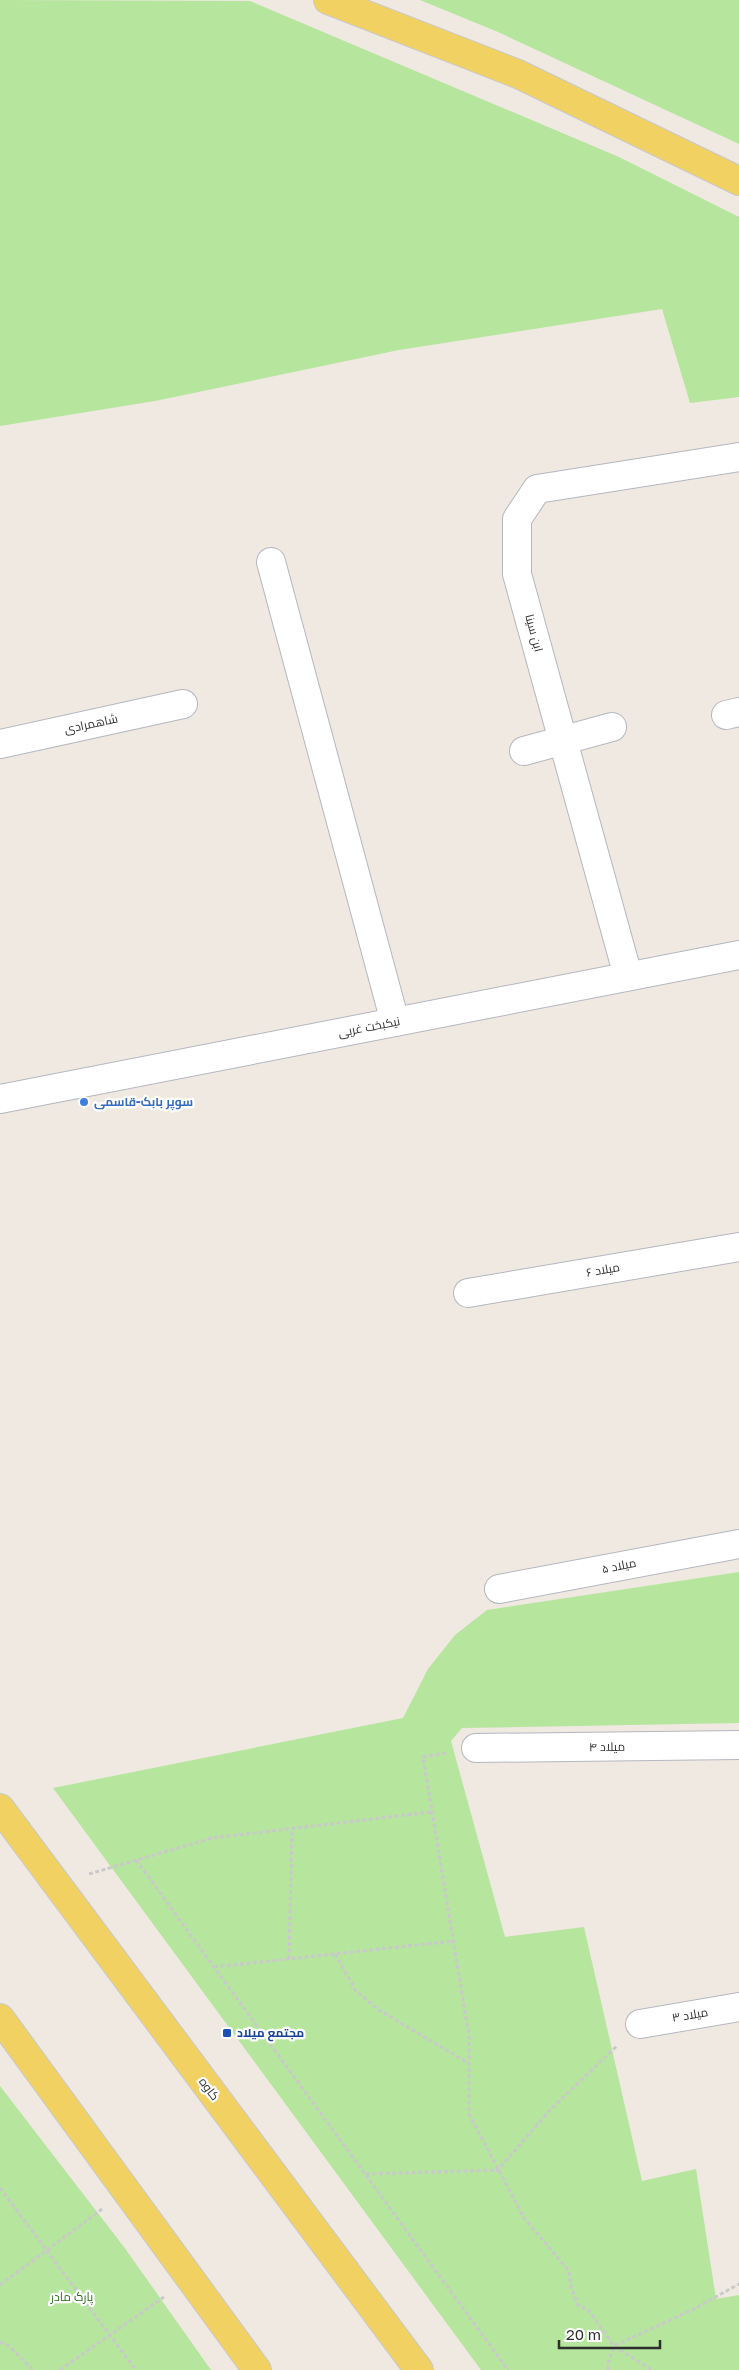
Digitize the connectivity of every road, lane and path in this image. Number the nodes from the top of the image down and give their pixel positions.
1 (328, 0) edge
2 (739, 181) edge
3 (739, 457) edge
4 (271, 562) dead end
5 (183, 704) dead end
6 (612, 727) dead end
7 (563, 740) junction
8 (0, 744) edge
9 (524, 751) dead end
10 (739, 955) edge
11 (628, 976) junction
12 (395, 1022) junction
13 (0, 1099) edge
14 (739, 1247) edge
15 (468, 1293) dead end
16 (739, 1544) edge
17 (499, 1589) dead end
18 (739, 1745) edge
19 (476, 1748) joint
20 (0, 1808) edge
21 (430, 1812) junction
22 (292, 1829) junction
23 (136, 1860) junction
24 (55, 1883) junction
25 (454, 1941) junction
26 (335, 1954) junction
27 (290, 1959) junction
28 (214, 1967) junction
29 (739, 2007) edge
30 (0, 2018) edge
31 (640, 2024) joint
32 (469, 2063) junction
33 (498, 2170) junction
34 (365, 2174) junction
35 (0, 2188) edge
36 (126, 2190) junction
37 (47, 2251) junction
38 (190, 2278) junction
39 (739, 2284) edge
40 (0, 2285) edge
41 (110, 2336) junction
42 (0, 2342) edge
43 (614, 2346) junction
44 (33, 2370) edge
45 (60, 2370) edge
46 (136, 2370) edge
47 (257, 2370) edge
48 (419, 2370) edge
49 (508, 2370) edge
50 (608, 2370) edge
51 (652, 2370) edge

1 - 2 main road
3 - 7 street, ابن سینا
4 - 12 street
5 - 8 street, شاهمرادی
6 - 7 street
7 - 9 street
7 - 11 street, ابن سینا
10 - 11 street, نیکبخت غربی
11 - 12 street, نیکبخت غربی
12 - 13 street, نیکبخت غربی
14 - 15 street, میلاد ۶
16 - 17 street, میلاد ۵
18 - 19 street, میلاد ۴
19 - 21 path
20 - 24 main road, کاوه
21 - 22 path
21 - 25 path
22 - 23 path
22 - 27 path
23 - 24 path
23 - 28 path
24 - 48 main road, کاوه
25 - 26 path
25 - 32 path
26 - 27 path
26 - 32 path
27 - 28 path
28 - 34 path
29 - 31 street, میلاد ۳
30 - 36 main road
31 - 33 path
32 - 33 path
33 - 34 path
33 - 43 path
34 - 49 path
35 - 37 path
36 - 37 path
36 - 38 main road
37 - 40 path
37 - 41 path
38 - 41 path
38 - 47 main road
39 - 43 path
41 - 45 path
41 - 46 path
42 - 44 path
43 - 50 path
43 - 51 path

